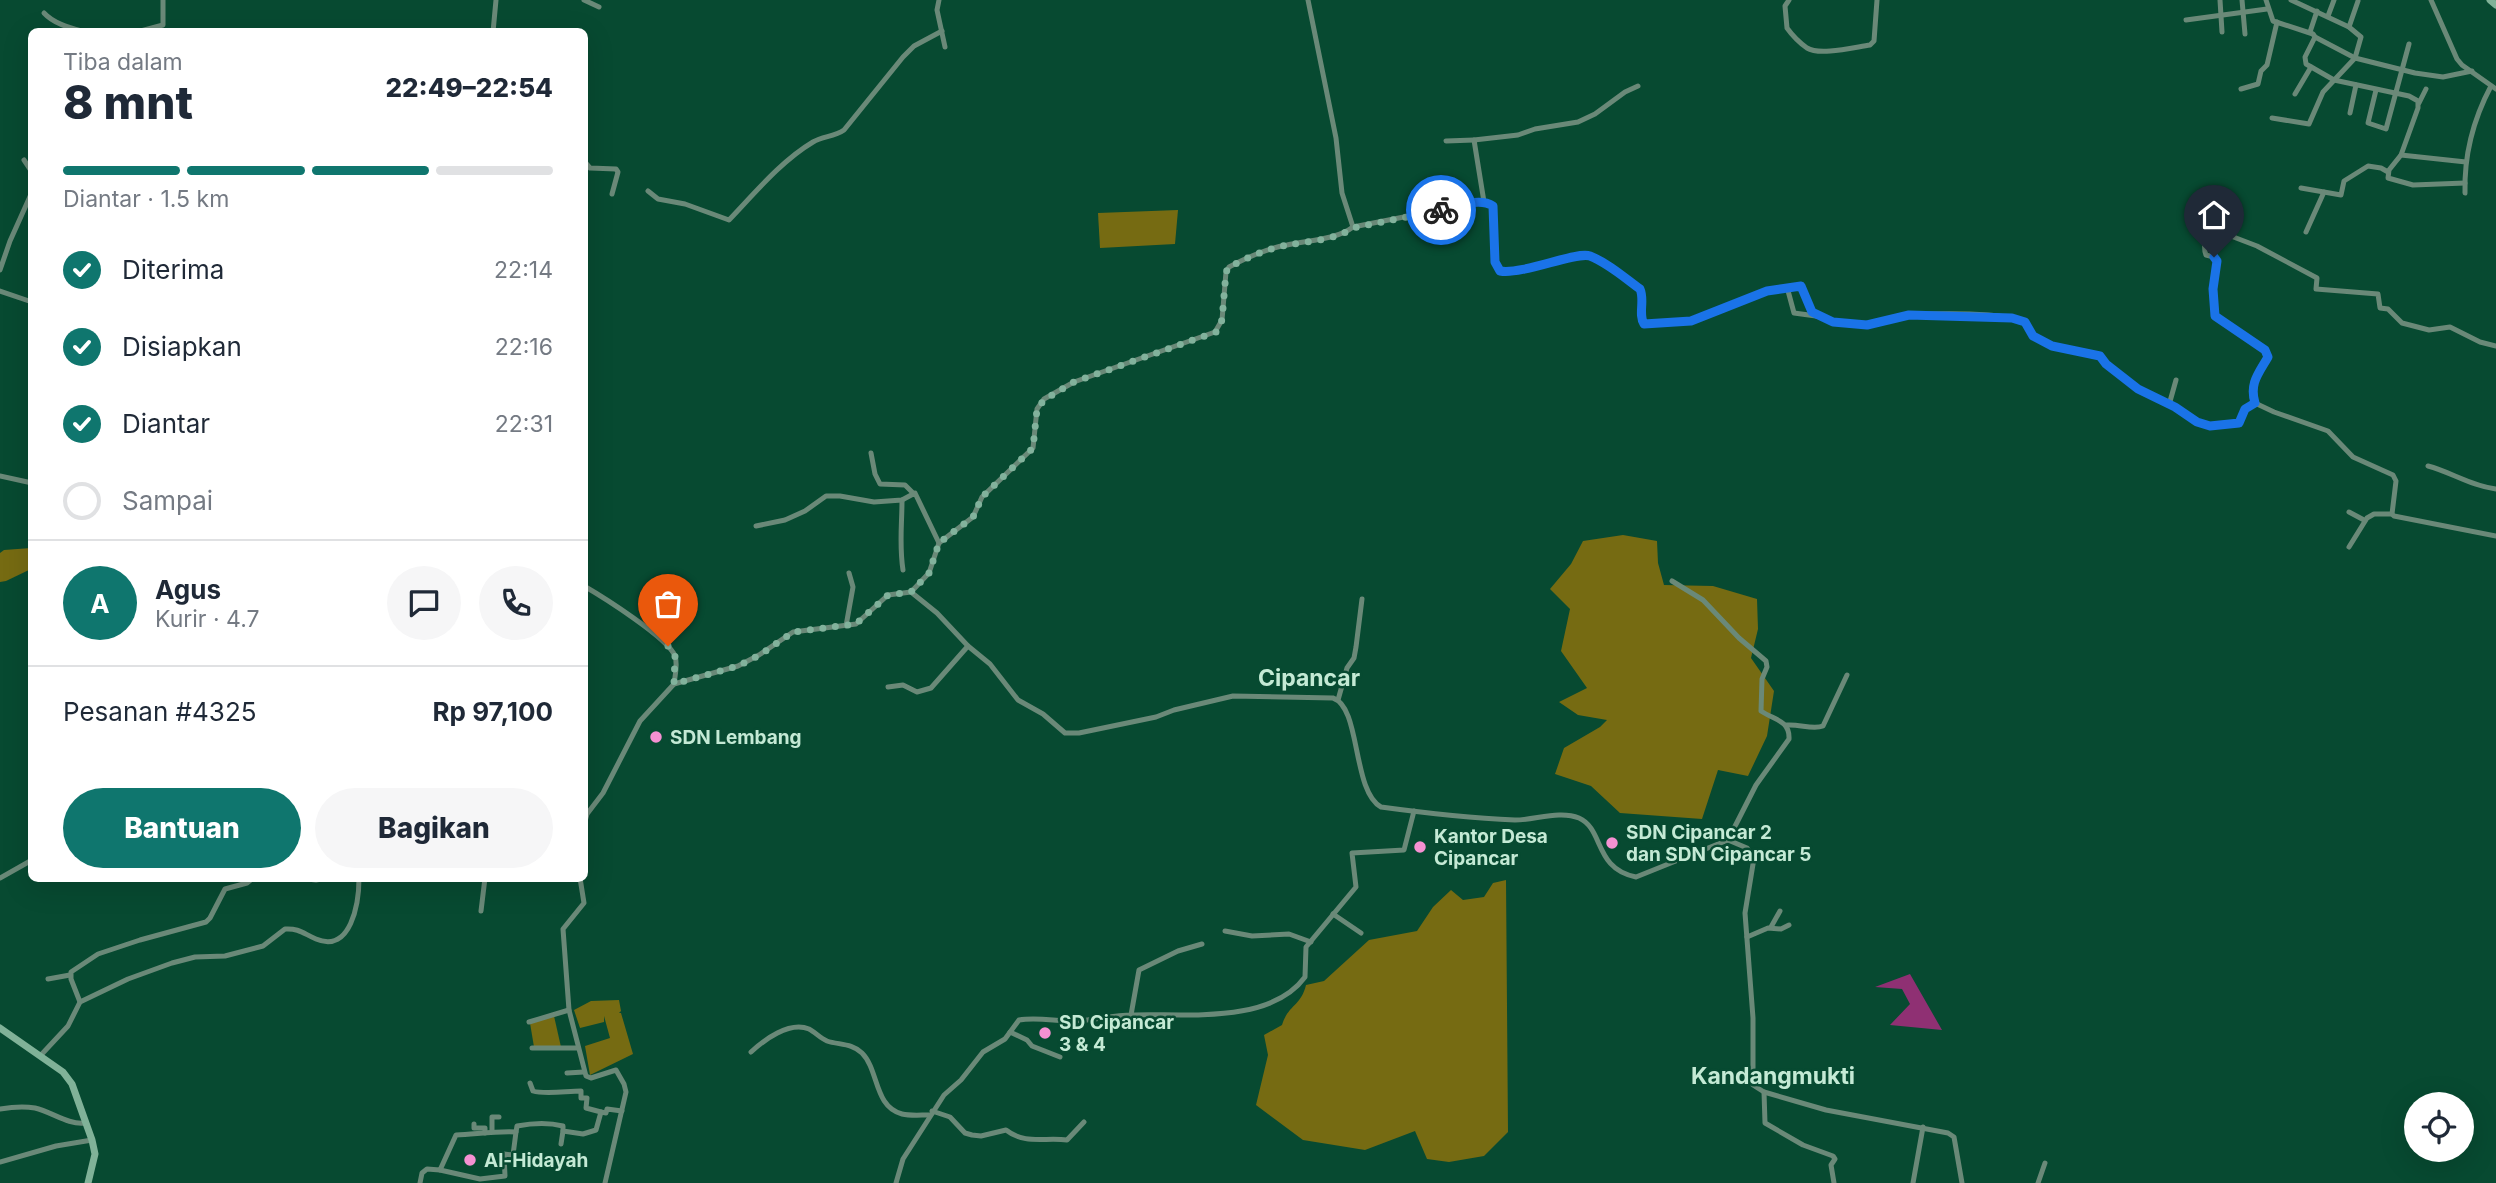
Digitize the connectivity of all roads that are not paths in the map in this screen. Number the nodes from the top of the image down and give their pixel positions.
1 (163, 0) edge
2 (496, 0) edge
3 (584, 0) edge
4 (939, 0) edge
5 (1308, 0) edge
6 (1789, 0) edge
7 (1877, 0) edge
8 (2220, 0) edge
9 (2242, 0) edge
10 (2266, 0) edge
11 (2291, 0) edge
12 (2334, 0) edge
13 (2431, 0) edge
14 (2490, 0) edge
15 (2358, 1) edge
16 (2308, 3) edge
17 (2496, 5) edge
18 (599, 8) dead end
19 (2267, 9) junction
20 (2318, 11) junction
21 (44, 13) dead end
22 (2244, 13) junction
23 (2221, 16) junction
24 (2328, 16) junction
25 (2186, 20) dead end
26 (2277, 22) junction
27 (2349, 26) junction
28 (74, 28) edge
29 (152, 28) edge
30 (493, 28) edge
31 (942, 31) junction
32 (2222, 32) dead end
33 (2310, 32) junction
34 (2245, 34) dead end
35 (2315, 37) junction
36 (2409, 44) dead end
37 (945, 47) dead end
38 (2355, 58) junction
39 (2311, 67) junction
40 (2401, 70) junction
41 (2472, 71) junction
42 (2334, 79) junction
43 (2356, 85) junction
44 (1638, 86) dead end
45 (2494, 88) edge
46 (2241, 89) dead end
47 (2426, 89) dead end
48 (2376, 90) junction
49 (2295, 94) dead end
50 (2395, 94) junction
51 (2419, 103) junction
52 (2350, 113) dead end
53 (2272, 118) dead end
54 (1474, 140) junction
55 (1446, 141) dead end
56 (2401, 155) junction
57 (24, 160) dead end
58 (2466, 162) junction
59 (28, 166) edge
60 (588, 166) edge
61 (2390, 170) junction
62 (2465, 183) junction
63 (2301, 188) dead end
64 (648, 191) dead end
65 (2324, 192) junction
66 (2465, 193) dead end
67 (612, 194) dead end
68 (1484, 202) junction
69 (28, 207) edge
70 (1353, 228) junction
71 (2306, 232) dead end
72 (0, 270) edge
73 (1787, 287) junction
74 (0, 291) edge
75 (28, 301) edge
76 (1818, 316) junction
77 (2496, 346) edge
78 (2176, 380) dead end
79 (2255, 403) junction
80 (2169, 405) junction
81 (871, 453) dead end
82 (2428, 466) dead end
83 (0, 476) edge
84 (28, 481) edge
85 (2496, 489) edge
86 (913, 493) junction
87 (902, 500) junction
88 (2349, 512) dead end
89 (2392, 514) junction
90 (2364, 520) junction
91 (756, 526) dead end
92 (2496, 536) edge
93 (939, 543) junction
94 (2349, 547) dead end
95 (903, 570) dead end
96 (849, 573) dead end
97 (1672, 581) dead end
98 (588, 588) edge
99 (911, 592) junction
100 (1362, 599) dead end
101 (846, 626) junction
102 (968, 646) junction
103 (1847, 675) dead end
104 (674, 684) junction
105 (888, 687) dead end
106 (1338, 700) junction
107 (1787, 725) junction
108 (1414, 811) junction
109 (588, 813) edge
110 (1728, 840) junction
111 (28, 862) edge
112 (0, 878) edge
113 (248, 882) edge
114 (359, 882) edge
115 (485, 882) edge
116 (581, 882) edge
117 (481, 911) dead end
118 (1780, 911) dead end
119 (1333, 914) junction
120 (1789, 925) dead end
121 (1771, 927) junction
122 (1225, 931) dead end
123 (1361, 933) dead end
124 (1747, 937) junction
125 (1311, 942) junction
126 (1202, 944) dead end
127 (70, 975) junction
128 (48, 979) dead end
129 (80, 1002) junction
130 (569, 1010) junction
131 (1131, 1015) junction
132 (529, 1022) dead end
133 (0, 1028) edge
134 (1010, 1032) junction
135 (532, 1048) dead end
136 (578, 1048) junction
137 (751, 1052) dead end
138 (41, 1055) junction
139 (1060, 1057) dead end
140 (584, 1072) junction
141 (567, 1073) dead end
142 (530, 1083) dead end
143 (1764, 1092) junction
144 (0, 1109) edge
145 (622, 1111) junction
146 (601, 1112) junction
147 (930, 1113) junction
148 (499, 1117) dead end
149 (1084, 1122) dead end
150 (86, 1123) junction
151 (474, 1124) dead end
152 (1923, 1127) junction
153 (563, 1131) junction
154 (489, 1132) junction
155 (516, 1132) junction
156 (92, 1139) junction
157 (561, 1144) dead end
158 (0, 1162) edge
159 (2045, 1164) dead end
160 (440, 1170) junction
161 (1905, 1182) edge
162 (2036, 1182) edge
163 (88, 1183) edge
164 (421, 1183) edge
165 (606, 1183) edge
166 (896, 1183) edge
167 (1834, 1183) edge
168 (1912, 1183) edge
169 (1962, 1183) edge

1 - 29 street
2 - 30 street
3 - 18 street
4 - 31 street
5 - 70 street
6 - 7 street
8 - 23 street
9 - 22 street
10 - 19 street
11 - 16 street
12 - 24 street
13 - 41 street
14 - 17 street
15 - 27 street
16 - 20 street
19 - 22 street
19 - 26 street
20 - 24 street
20 - 33 street
21 - 28 street
22 - 23 street
22 - 34 street
23 - 25 street
23 - 32 street
24 - 27 street
26 - 33 street
26 - 46 street
27 - 38 street
31 - 37 street
31 - 64 street
33 - 35 street
35 - 38 street
35 - 39 street
36 - 40 street
38 - 40 street
38 - 42 street
39 - 42 street
39 - 49 street
40 - 41 street
40 - 50 street
41 - 45 street
42 - 43 street
42 - 53 street
43 - 48 street
43 - 52 street
44 - 54 street
45 - 58 street
47 - 51 street
48 - 50 street
48 - 50 street
50 - 51 street
51 - 56 street
54 - 55 street
54 - 68 street
56 - 58 street
56 - 61 street
57 - 59 street
58 - 62 street
60 - 67 street
61 - 62 street
61 - 65 street
62 - 66 street
63 - 65 street
65 - 71 street
68 - 70 street
68 - 73 street
69 - 72 street
70 - 93 street
73 - 76 street
73 - 76 street
74 - 75 street
76 - 80 street
77 - 79 street
78 - 80 street
79 - 80 street
79 - 89 street
81 - 86 street
82 - 85 street
83 - 84 street
86 - 87 street
86 - 93 street
87 - 91 street
87 - 95 street
88 - 90 street
89 - 90 street
89 - 92 street
90 - 94 street
93 - 99 street
96 - 101 street
97 - 107 street
98 - 104 street
99 - 101 street
99 - 102 street
100 - 106 street
101 - 104 street
102 - 105 street
102 - 106 street
103 - 107 street
104 - 109 street
106 - 108 street
107 - 110 street
108 - 110 street
108 - 119 street
110 - 124 street
111 - 112 street
113 - 127 street
114 - 129 street
115 - 117 street
116 - 130 street
118 - 121 street
119 - 123 street
119 - 125 street
120 - 121 street
121 - 124 street
122 - 125 street
124 - 143 street
125 - 131 street
126 - 131 street
127 - 128 street
127 - 129 street
129 - 138 street
130 - 132 street
130 - 136 street
131 - 134 street
133 - 138 street
134 - 139 street
134 - 147 street
135 - 136 street
136 - 140 street
137 - 147 street
138 - 150 street
140 - 141 street
140 - 145 street
142 - 146 street
143 - 152 street
143 - 167 street
144 - 150 street
145 - 146 street
145 - 165 street
146 - 153 street
147 - 149 street
147 - 166 street
148 - 154 street
150 - 156 street
151 - 154 street
152 - 168 street
152 - 169 street
153 - 155 street
153 - 157 street
154 - 155 street
154 - 160 street
155 - 160 street
156 - 158 street
156 - 163 street
159 - 162 street
160 - 164 street
161 - 168 street

